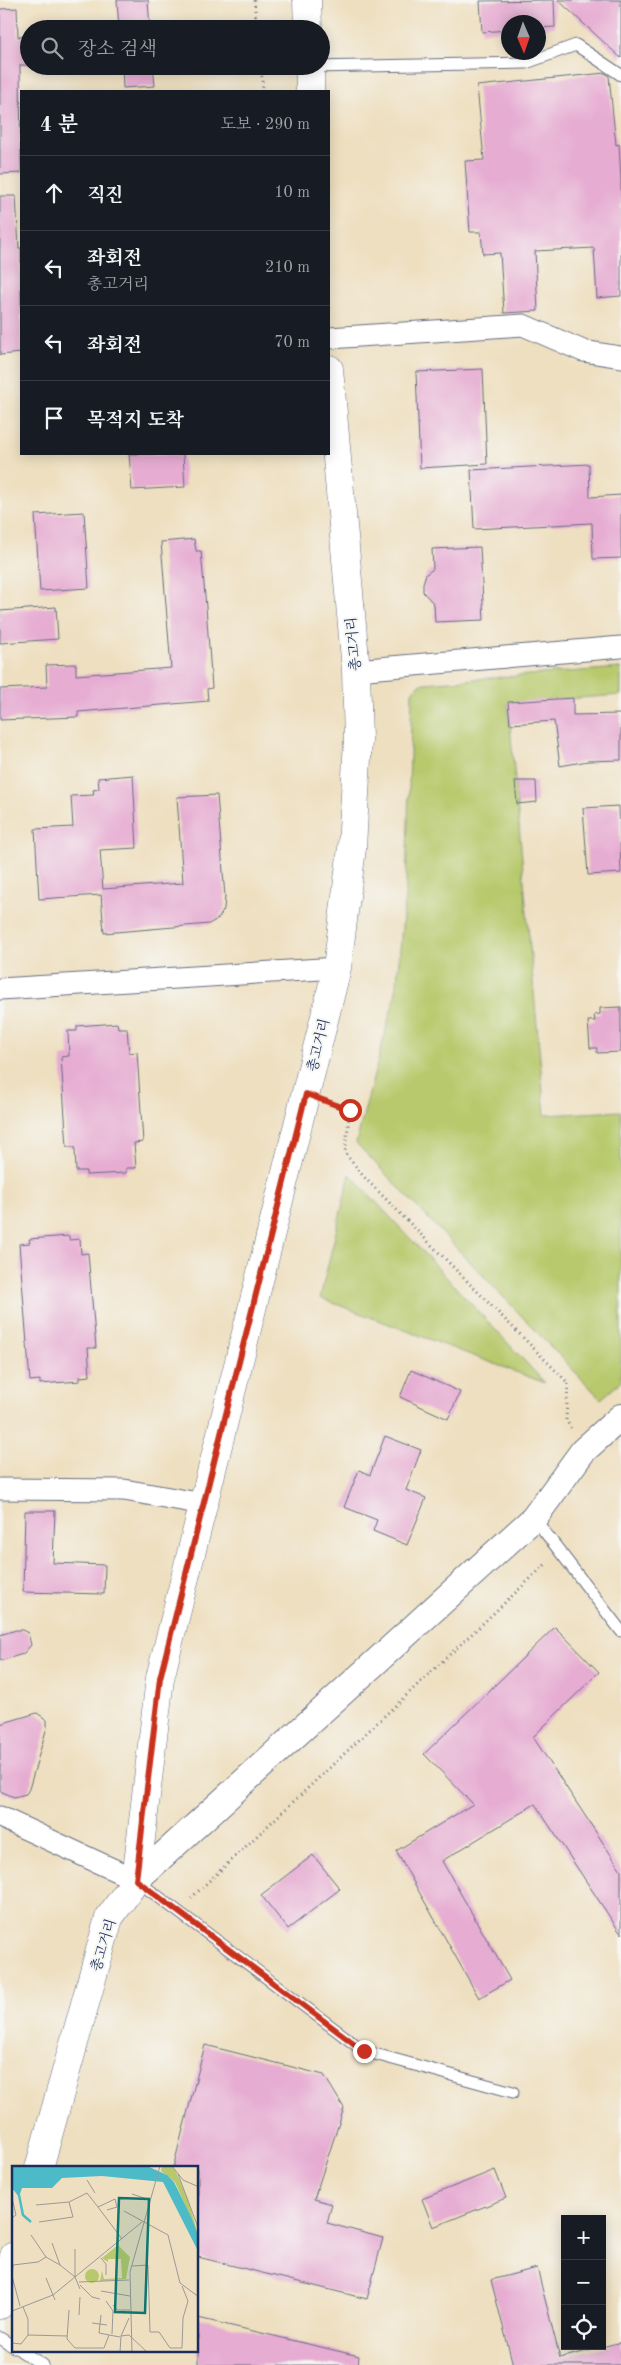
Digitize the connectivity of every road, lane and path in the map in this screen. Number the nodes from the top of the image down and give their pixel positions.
1 (254, 0) edge
2 (307, 0) edge
3 (256, 20) edge
4 (308, 20) edge
5 (330, 67) edge
6 (262, 75) edge
7 (310, 75) edge
8 (621, 75) edge
9 (263, 90) edge
10 (310, 90) edge
11 (330, 338) edge
12 (621, 357) edge
13 (330, 380) edge
14 (621, 647) edge
15 (356, 670) junction
16 (337, 968) junction
17 (0, 989) edge
18 (306, 1094) junction
19 (621, 1417) edge
20 (583, 1451) junction
21 (0, 1489) edge
22 (204, 1504) junction
23 (534, 1518) junction
24 (559, 1552) junction
25 (621, 1631) edge
26 (0, 1818) edge
27 (136, 1880) junction
28 (178, 1911) junction
29 (513, 2092) dead end
30 (40, 2166) edge
31 (12, 2263) edge
32 (0, 2305) edge
33 (0, 2338) edge
34 (12, 2345) edge
35 (23, 2352) edge
36 (43, 2365) edge

1 - 3 path
2 - 4 main road
5 - 8 lane
6 - 9 path
7 - 10 main road
11 - 12 street
13 - 15 main road, 총고거리
14 - 15 street
15 - 16 main road, 총고거리
16 - 17 street
16 - 18 main road, 총고거리
18 - 20 path
18 - 22 main road, 총고거리
19 - 20 street
20 - 23 street
21 - 22 street
22 - 27 main road, 총고거리
23 - 24 lane
23 - 27 street
24 - 25 lane
24 - 28 path
26 - 27 street
27 - 28 lane
27 - 30 main road, 총고거리
28 - 29 lane
31 - 32 main road
33 - 34 lane
35 - 36 lane

